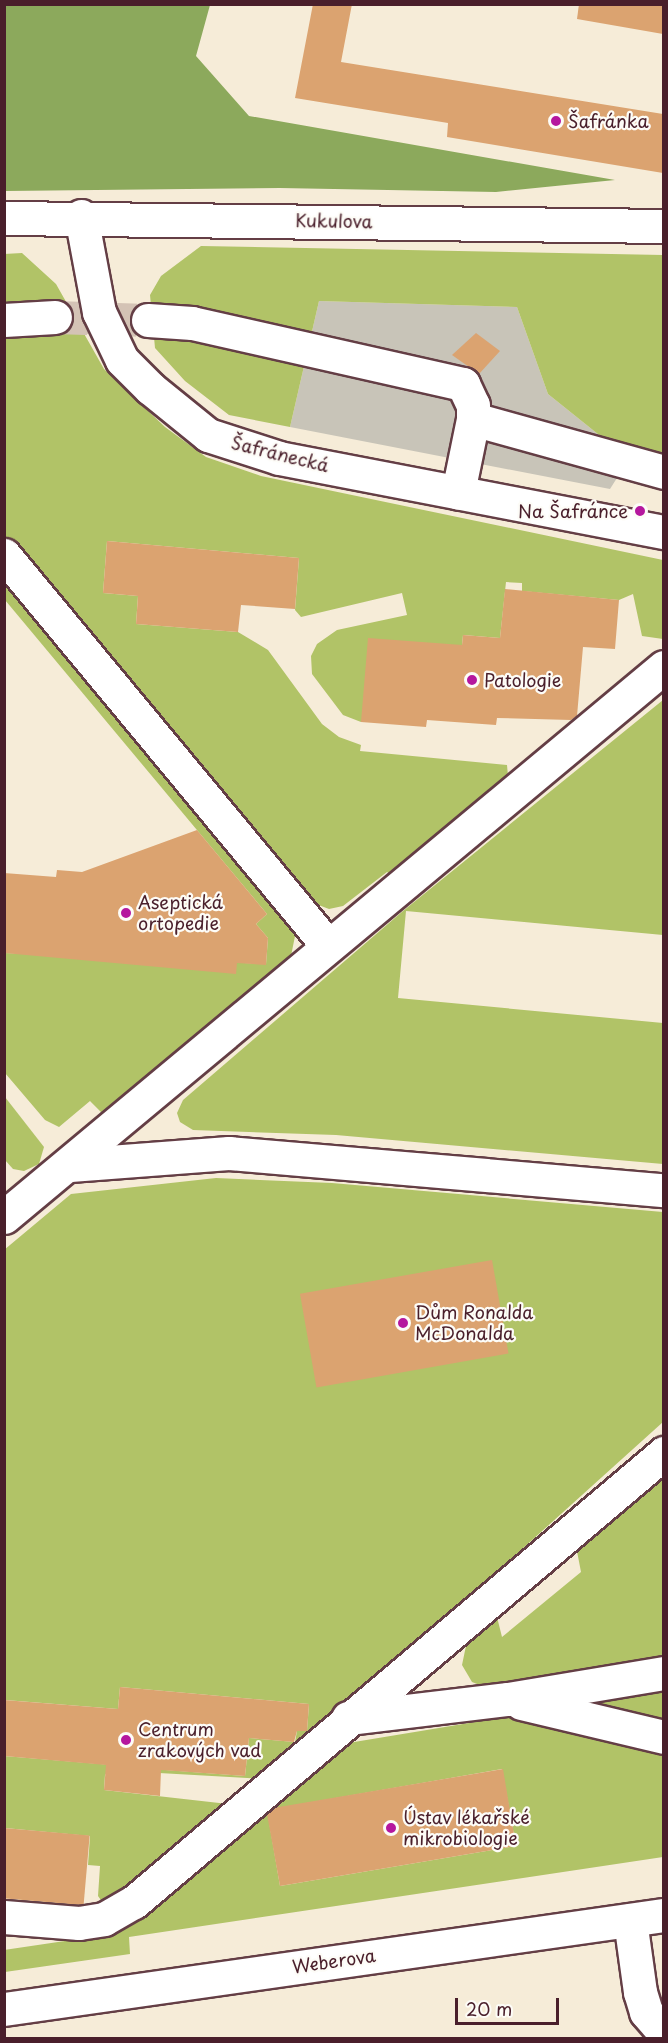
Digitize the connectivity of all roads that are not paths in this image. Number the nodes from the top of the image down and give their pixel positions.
1 (81, 216) junction
2 (4, 218) edge
3 (663, 226) edge
4 (55, 317) tunnel mouth
5 (4, 320) edge
6 (148, 320) tunnel mouth
7 (473, 419) junction
8 (663, 472) edge
9 (458, 492) junction
10 (663, 532) edge
11 (4, 555) edge
12 (663, 667) edge
13 (328, 946) junction
14 (70, 1165) junction
15 (663, 1190) edge
16 (12, 1197) edge
17 (663, 1453) edge
18 (663, 1673) edge
19 (508, 1699) junction
20 (348, 1718) junction
21 (663, 1737) edge
22 (663, 1915) edge
23 (4, 1917) edge
24 (630, 1920) junction
25 (4, 2009) edge
26 (663, 2032) edge

1 - 2 street, Kukulova
1 - 3 street, Kukulova
1 - 9 street, Šafránecká
4 - 5 street
6 - 7 street
7 - 8 street
7 - 9 street
9 - 10 street, Šafránecká
11 - 13 street
12 - 13 street
13 - 14 street
14 - 15 street
14 - 16 street
17 - 20 street
18 - 19 street
19 - 20 street
19 - 21 street
20 - 23 street
22 - 24 street, Weberova
24 - 25 street, Weberova
24 - 26 street

